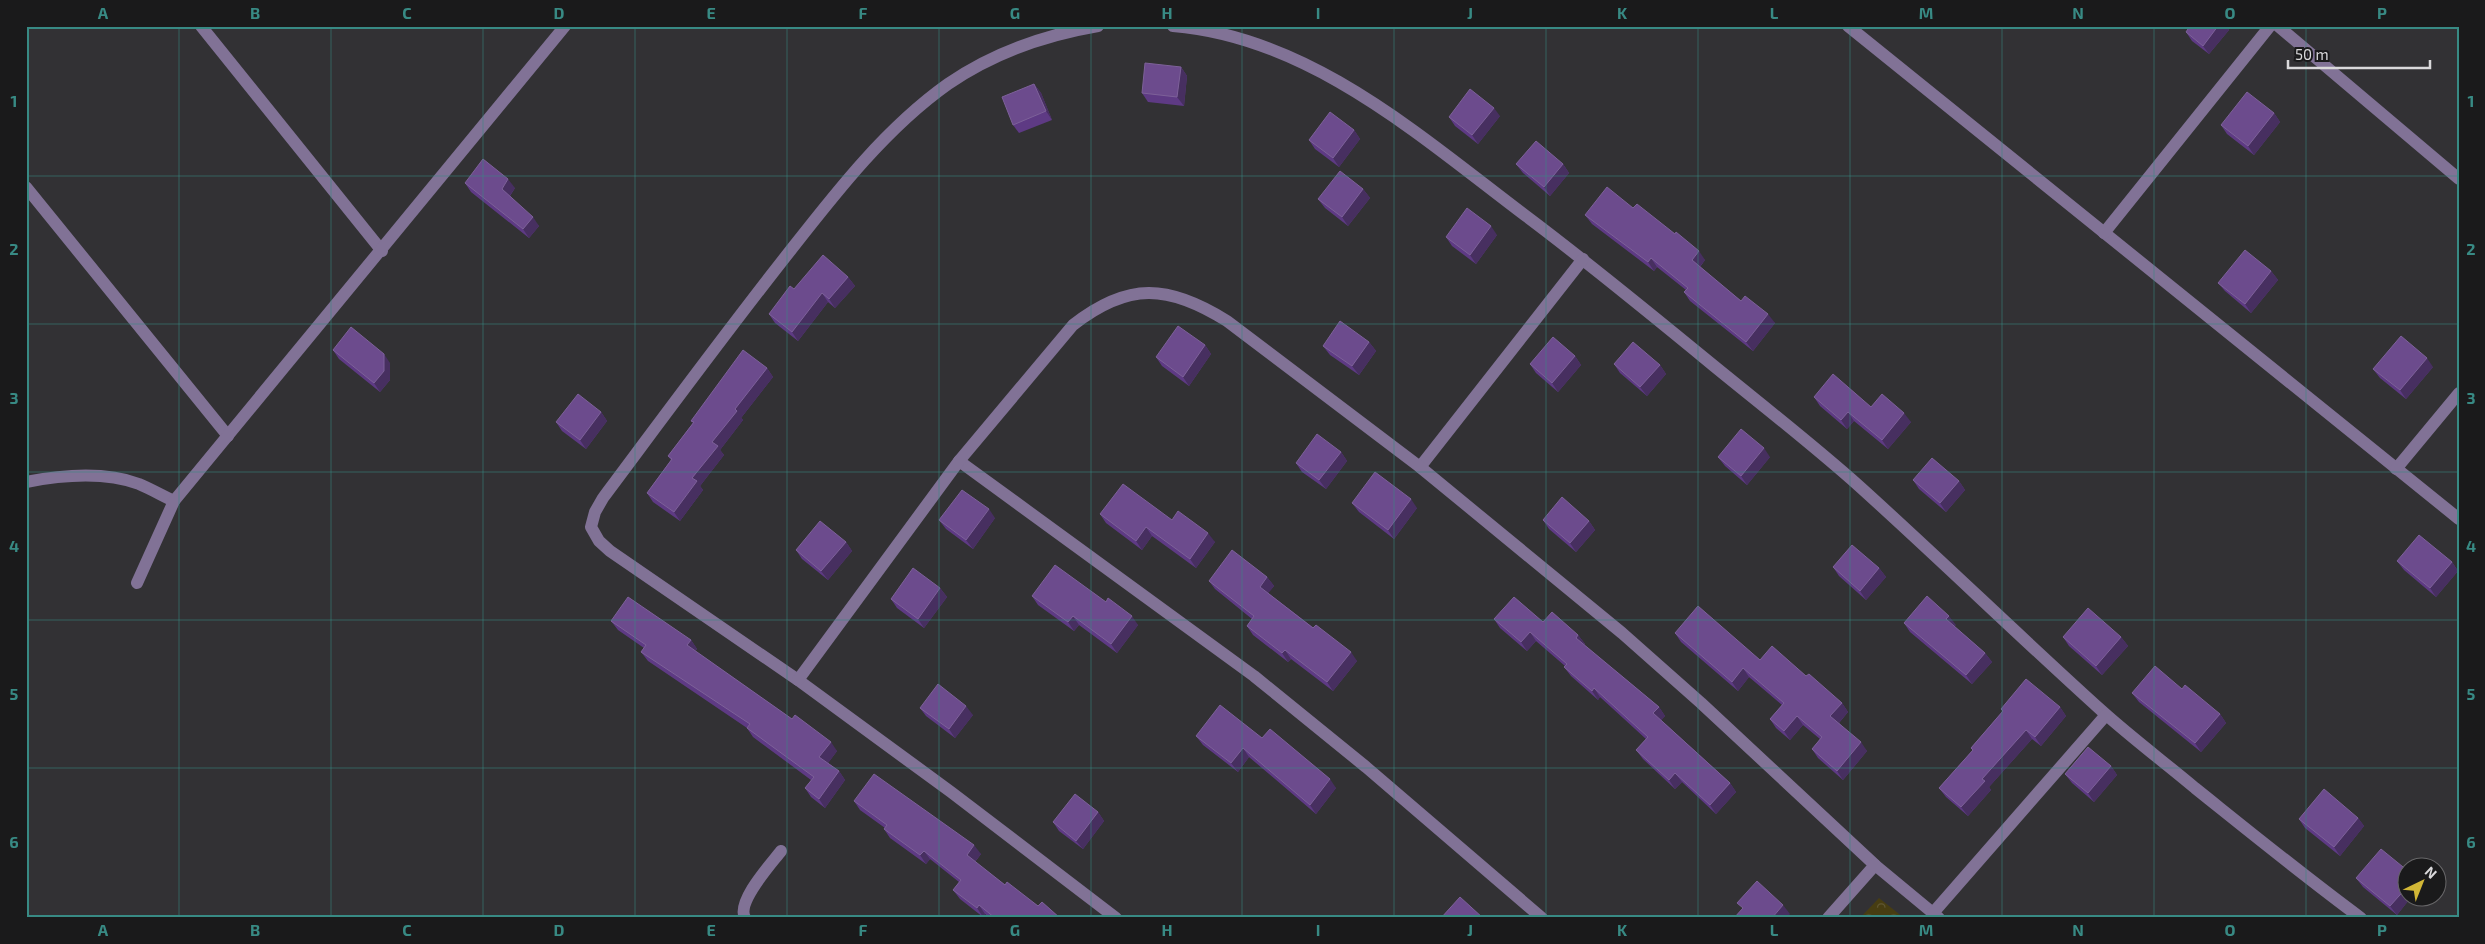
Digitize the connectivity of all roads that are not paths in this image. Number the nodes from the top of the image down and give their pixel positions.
1 (201, 26) edge
2 (565, 26) edge
3 (1098, 26) edge
4 (1173, 26) edge
5 (1848, 26) edge
6 (2270, 26) edge
7 (2278, 26) edge
8 (2459, 179) edge
9 (26, 187) edge
10 (2104, 233) junction
11 (382, 251) junction
12 (1583, 259) junction
13 (2459, 393) edge
14 (228, 436) junction
15 (959, 461) junction
16 (1420, 467) junction
17 (2396, 469) junction
18 (26, 482) edge
19 (174, 501) junction
20 (2459, 519) edge
21 (137, 583) dead end
22 (798, 680) junction
23 (2106, 715) junction
24 (781, 851) dead end
25 (1875, 865) junction
26 (1936, 915) edge
27 (745, 918) edge
28 (1116, 918) edge
29 (1542, 918) edge
30 (1828, 918) edge
31 (2361, 918) edge

1 - 11 street
2 - 11 street
3 - 22 street
4 - 12 street
5 - 10 street
6 - 10 street
7 - 8 street
9 - 14 street
10 - 17 street
11 - 14 street
12 - 16 street
12 - 23 street
13 - 17 street
14 - 19 street
15 - 16 street
15 - 22 street
15 - 29 street
16 - 25 street
17 - 20 street
18 - 19 street
19 - 21 street
22 - 28 street
23 - 26 street
23 - 31 street
24 - 27 street
25 - 26 street
25 - 30 street

